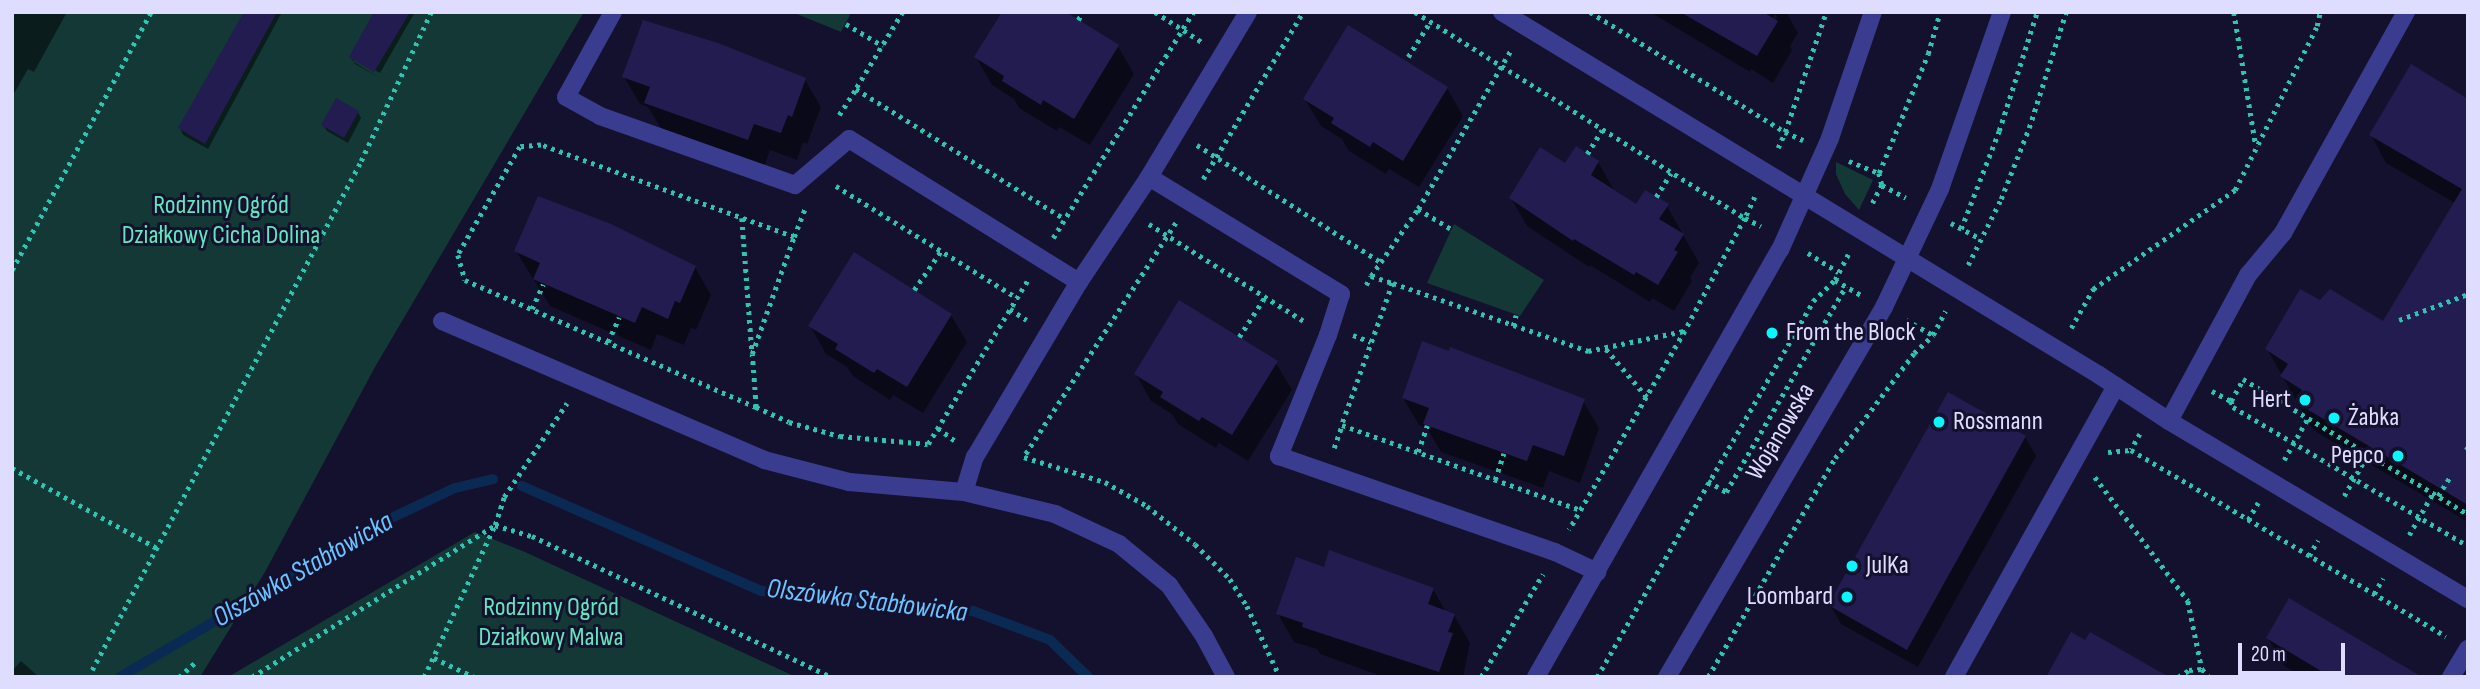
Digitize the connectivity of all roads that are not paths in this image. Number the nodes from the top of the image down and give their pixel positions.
1 (613, 12) edge
2 (1247, 12) edge
3 (1503, 12) edge
4 (1872, 12) edge
5 (2002, 12) edge
6 (2406, 12) edge
7 (1149, 177) junction
8 (1805, 197) junction
9 (1908, 258) junction
10 (1079, 282) junction
11 (442, 321) dead end
12 (2116, 386) junction
13 (2169, 421) junction
14 (964, 492) junction
15 (1597, 572) junction
16 (2468, 599) edge
17 (2468, 649) edge
18 (1226, 677) edge
19 (1536, 677) edge
20 (1667, 677) edge
21 (1954, 677) edge
22 (2451, 677) edge

1 - 10 street
2 - 7 street
3 - 8 street
4 - 8 street
5 - 9 street, Wojanowska
6 - 13 street
7 - 10 street
7 - 15 street
8 - 9 street
8 - 15 street
9 - 12 street
9 - 20 street, Wojanowska
10 - 14 street
11 - 14 street
12 - 13 street
12 - 21 street
13 - 16 street
14 - 18 street
15 - 19 street
17 - 22 street

